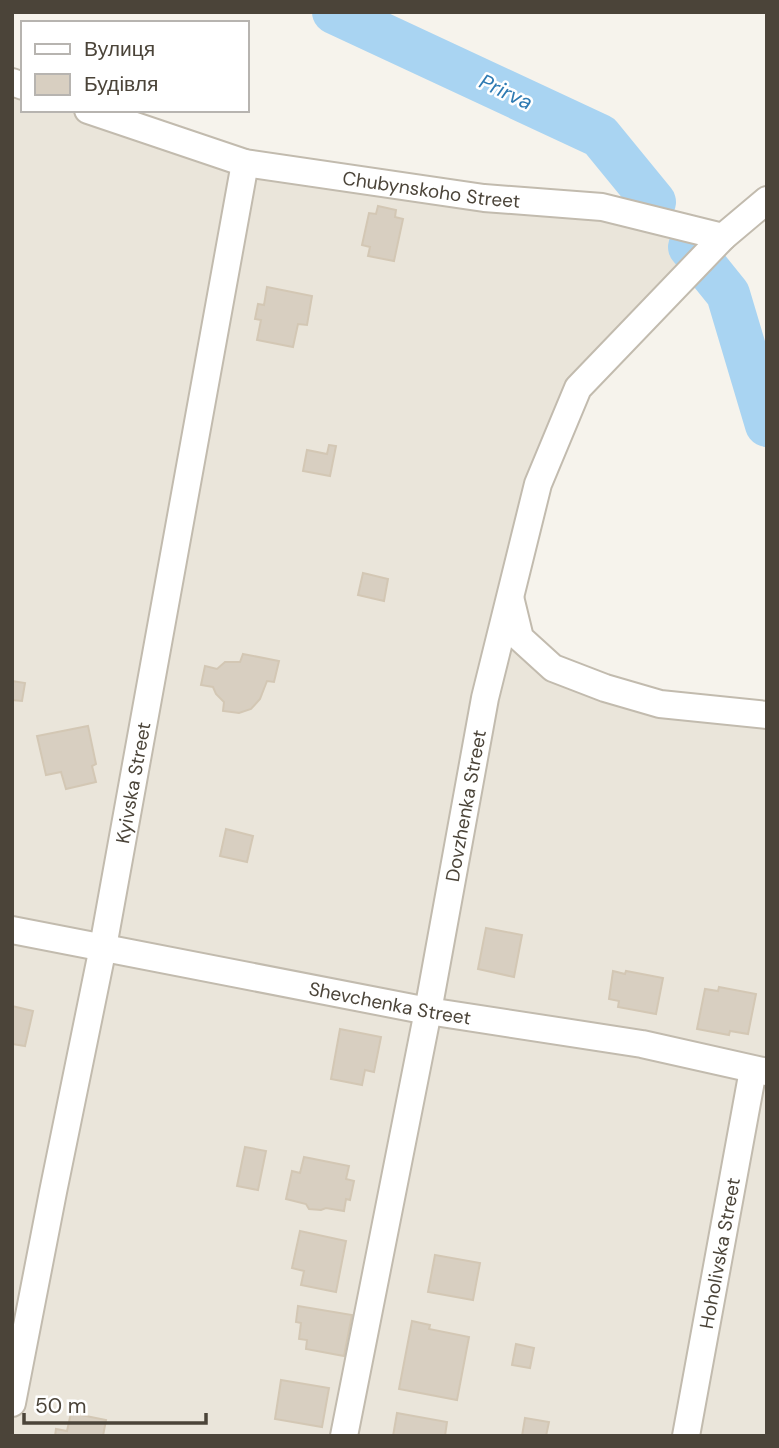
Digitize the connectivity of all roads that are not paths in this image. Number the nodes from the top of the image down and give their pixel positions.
1 (94, 112) edge
2 (244, 163) junction
3 (767, 200) edge
4 (723, 237) junction
5 (510, 595) junction
6 (767, 715) edge
7 (12, 930) edge
8 (103, 947) junction
9 (428, 1011) junction
10 (760, 1071) edge
11 (12, 1403) edge
12 (344, 1436) edge
13 (686, 1436) edge

1 - 2 street, Chubynskoho Street
2 - 4 street, Chubynskoho Street
2 - 8 street, Kyivska Street
3 - 4 street
4 - 5 street, Dovzhenka Street
5 - 6 street
5 - 9 street, Dovzhenka Street
7 - 8 street, Shevchenka Street
8 - 9 street, Shevchenka Street
8 - 11 street, Kyivska Street
9 - 10 street, Shevchenka Street
9 - 12 street, Dovzhenka Street
10 - 13 street, Hoholivska Street

